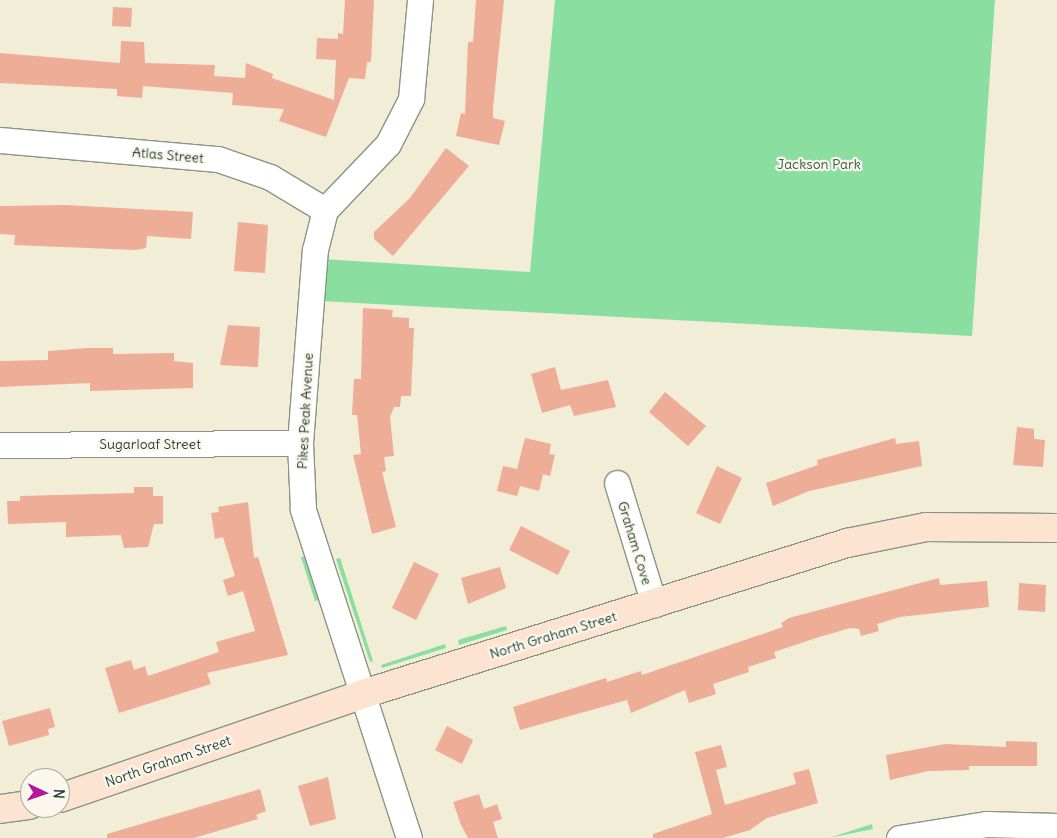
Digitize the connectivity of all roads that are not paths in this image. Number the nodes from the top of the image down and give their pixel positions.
1 (420, 0) edge
2 (0, 140) edge
3 (324, 210) junction
4 (300, 443) junction
5 (0, 445) edge
6 (617, 483) dead end
7 (1057, 528) edge
8 (654, 604) junction
9 (363, 694) junction
10 (70, 795) edge
11 (20, 806) edge
12 (0, 809) edge
13 (1057, 826) edge
14 (408, 838) edge
15 (899, 838) edge

1 - 3 street
2 - 3 street, Atlas Street
3 - 4 street, Pikes Peak Avenue
4 - 5 street, Sugarloaf Street
4 - 9 street, Pikes Peak Avenue
6 - 8 street, Graham Cove
7 - 8 main road, North Graham Street
8 - 9 main road, North Graham Street
9 - 10 main road, North Graham Street
9 - 14 street, Pikes Peak Avenue
11 - 12 main road
13 - 15 street

